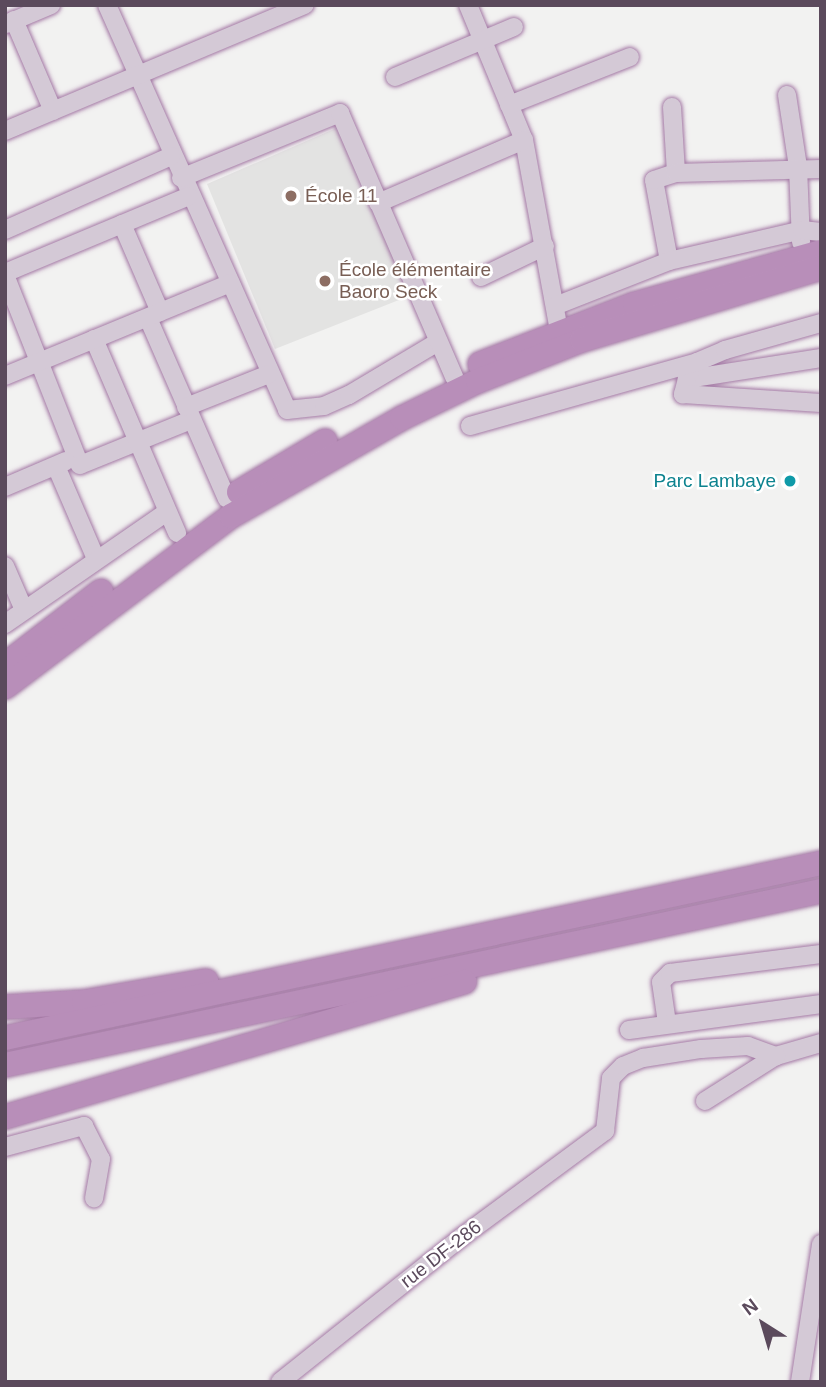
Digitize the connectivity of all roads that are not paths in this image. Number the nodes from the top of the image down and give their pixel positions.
1 (51, 5) edge
2 (107, 5) edge
3 (305, 5) edge
4 (468, 5) edge
5 (284, 9) edge
6 (20, 16) edge
7 (514, 27) dead end
8 (483, 41) junction
9 (630, 57) dead end
10 (136, 76) junction
11 (395, 77) dead end
12 (787, 95) dead end
13 (509, 105) junction
14 (672, 107) dead end
15 (53, 111) junction
16 (5, 131) edge
17 (524, 139) junction
18 (171, 156) junction
19 (798, 167) junction
20 (821, 169) edge
21 (676, 173) junction
22 (181, 178) junction
23 (189, 196) junction
24 (378, 203) junction
25 (122, 224) junction
26 (5, 230) edge
27 (802, 230) junction
28 (821, 232) edge
29 (545, 246) junction
30 (814, 259) edge
31 (669, 261) junction
32 (5, 274) edge
33 (481, 277) dead end
34 (231, 283) junction
35 (555, 306) junction
36 (154, 315) junction
37 (821, 323) edge
38 (559, 331) junction
39 (94, 339) junction
40 (438, 342) junction
41 (821, 358) edge
42 (40, 362) junction
43 (698, 362) junction
44 (269, 374) junction
45 (5, 376) edge
46 (454, 377) junction
47 (687, 379) junction
48 (821, 403) edge
49 (188, 413) junction
50 (470, 426) dead end
51 (137, 442) junction
52 (76, 456) junction
53 (56, 466) junction
54 (5, 487) edge
55 (227, 499) junction
56 (172, 523) junction
57 (96, 559) junction
58 (5, 566) edge
59 (24, 610) junction
60 (5, 624) edge
61 (5, 666) edge
62 (5, 687) edge
63 (821, 863) edge
64 (821, 891) edge
65 (546, 950) junction
66 (821, 954) edge
67 (324, 971) junction
68 (821, 1004) edge
69 (5, 1007) edge
70 (667, 1023) junction
71 (629, 1030) dead end
72 (5, 1038) edge
73 (821, 1044) edge
74 (776, 1056) junction
75 (5, 1065) edge
76 (705, 1101) dead end
77 (5, 1117) edge
78 (5, 1147) edge
79 (94, 1198) dead end
80 (821, 1244) edge
81 (280, 1382) edge
82 (800, 1382) edge

1 - 6 street
2 - 10 street
3 - 5 street
4 - 8 street
5 - 10 street
6 - 15 street
7 - 8 street
8 - 11 street
8 - 13 street
9 - 13 street
10 - 15 street
10 - 18 street
12 - 19 street
13 - 17 street
14 - 21 street
15 - 16 street
17 - 24 street
17 - 29 street
18 - 22 street
18 - 26 street
19 - 20 street
19 - 21 street
19 - 27 street
21 - 31 street
22 - 23 street
22 - 24 street
23 - 25 street
23 - 34 street
24 - 40 street
25 - 32 street
25 - 36 street
27 - 28 street
27 - 30 street
27 - 31 street
29 - 33 street
29 - 35 street
30 - 38 highway
30 - 62 highway
31 - 35 street
32 - 42 street
34 - 36 street
34 - 44 street
35 - 38 street
36 - 39 street
36 - 49 street
37 - 43 street
38 - 46 highway
39 - 42 street
39 - 51 street
40 - 44 street
40 - 46 street
41 - 47 street
42 - 45 street
42 - 52 street
43 - 47 street
43 - 50 street
44 - 49 street
46 - 55 highway
47 - 48 street
49 - 51 street
49 - 55 street
51 - 52 street
51 - 56 street
52 - 53 street
53 - 54 street
53 - 57 street
55 - 56 highway
56 - 57 street
56 - 61 highway
57 - 59 street
58 - 59 street
59 - 60 street
63 - 67 highway
64 - 65 highway
65 - 75 highway
65 - 77 highway
66 - 70 street
67 - 69 highway
67 - 72 highway
68 - 70 street
70 - 71 street
73 - 74 street
74 - 76 street
74 - 81 street, rue DF-286
78 - 79 street
80 - 82 street

